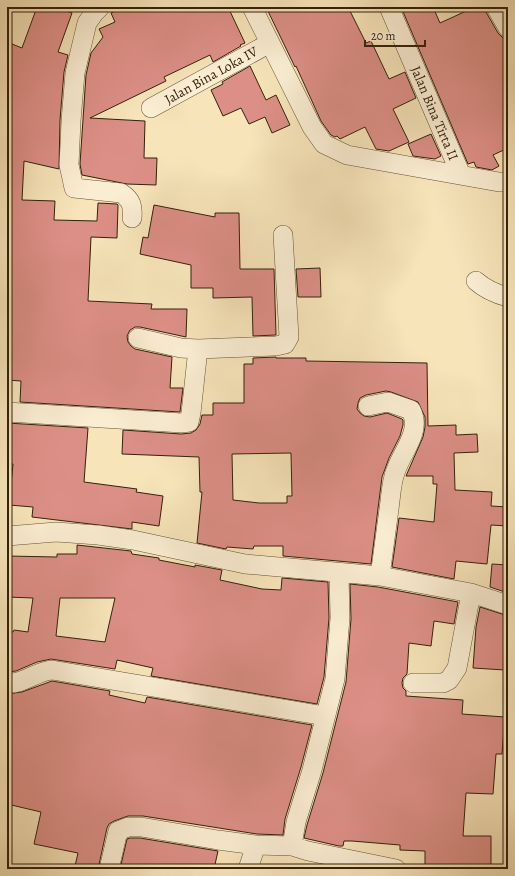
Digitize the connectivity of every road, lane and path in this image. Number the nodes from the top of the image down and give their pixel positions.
1 (100, 7) edge
2 (252, 7) edge
3 (389, 7) edge
4 (496, 7) edge
5 (508, 28) edge
6 (270, 42) junction
7 (151, 108) dead end
8 (462, 175) junction
9 (508, 182) edge
10 (132, 218) dead end
11 (284, 235) dead end
12 (476, 281) dead end
13 (508, 297) edge
14 (138, 338) dead end
15 (198, 349) junction
16 (368, 406) dead end
17 (7, 412) edge
18 (7, 536) edge
19 (339, 573) junction
20 (380, 576) junction
21 (471, 593) junction
22 (508, 606) edge
23 (7, 683) edge
24 (413, 683) dead end
25 (325, 716) junction
26 (256, 845) junction
27 (292, 846) junction
28 (109, 869) edge
29 (248, 869) edge
30 (396, 869) edge

1 - 10 street
2 - 6 street
3 - 8 street, Jalan Bina Tirta II
4 - 5 street
6 - 7 street, Jalan Bina Loka IV
6 - 8 street
8 - 9 street
11 - 15 street
12 - 13 street
14 - 15 street
15 - 17 street
16 - 20 street
18 - 19 street
19 - 20 street
19 - 25 street
20 - 21 street
21 - 22 street
21 - 24 street
23 - 25 street
25 - 27 street
26 - 27 street
26 - 28 street
26 - 29 street
27 - 30 street

